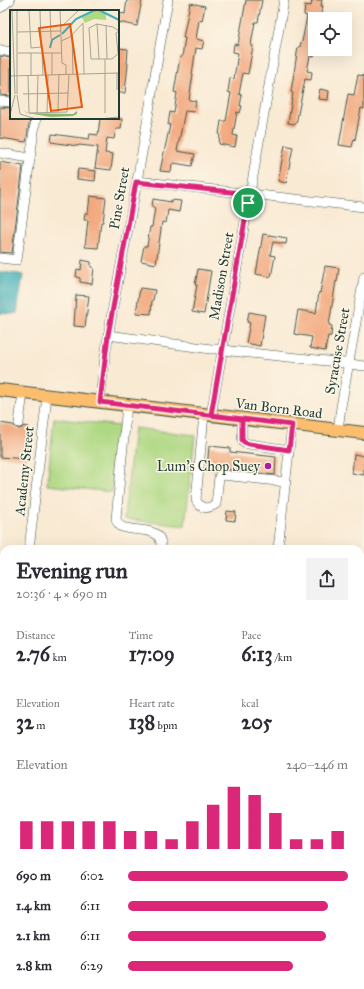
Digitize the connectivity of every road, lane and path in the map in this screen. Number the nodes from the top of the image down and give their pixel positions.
1 (10, 0) edge
2 (168, 0) edge
3 (284, 0) edge
4 (0, 8) edge
5 (0, 50) edge
6 (10, 52) edge
7 (0, 101) edge
8 (10, 102) edge
9 (36, 119) edge
10 (0, 154) edge
11 (30, 158) junction
12 (136, 182) junction
13 (250, 194) junction
14 (364, 207) edge
15 (0, 258) edge
16 (364, 277) edge
17 (108, 335) junction
18 (222, 350) junction
19 (349, 364) junction
20 (364, 366) edge
21 (0, 390) edge
22 (23, 393) junction
23 (47, 396) junction
24 (100, 402) junction
25 (127, 405) junction
26 (207, 415) junction
27 (242, 419) junction
28 (19, 423) dead end
29 (292, 425) junction
30 (338, 430) junction
31 (364, 434) edge
32 (289, 450) junction
33 (286, 482) junction
34 (30, 545) edge
35 (162, 545) edge
36 (278, 545) edge

1 - 4 street
2 - 12 street, Pine Street
3 - 13 street, Madison Street
5 - 6 street
7 - 8 street
9 - 11 street
10 - 11 street
11 - 15 street
12 - 13 street
12 - 17 street, Pine Street
13 - 14 street
13 - 18 street, Madison Street
16 - 19 street, Syracuse Street
17 - 18 street
17 - 24 street, Pine Street
18 - 19 street
18 - 26 street, Madison Street
19 - 20 street
19 - 30 street, Syracuse Street
21 - 22 main road, Van Born Road
22 - 23 main road, Van Born Road
22 - 28 street
23 - 24 main road, Van Born Road
23 - 34 street, Academy Street
24 - 25 main road, Van Born Road
25 - 26 main road, Van Born Road
25 - 35 street
26 - 27 main road, Van Born Road
26 - 33 street, Madison Street
27 - 29 main road, Van Born Road
27 - 32 street
29 - 30 main road, Van Born Road
29 - 32 street
30 - 31 main road, Van Born Road
32 - 33 street
33 - 36 street

